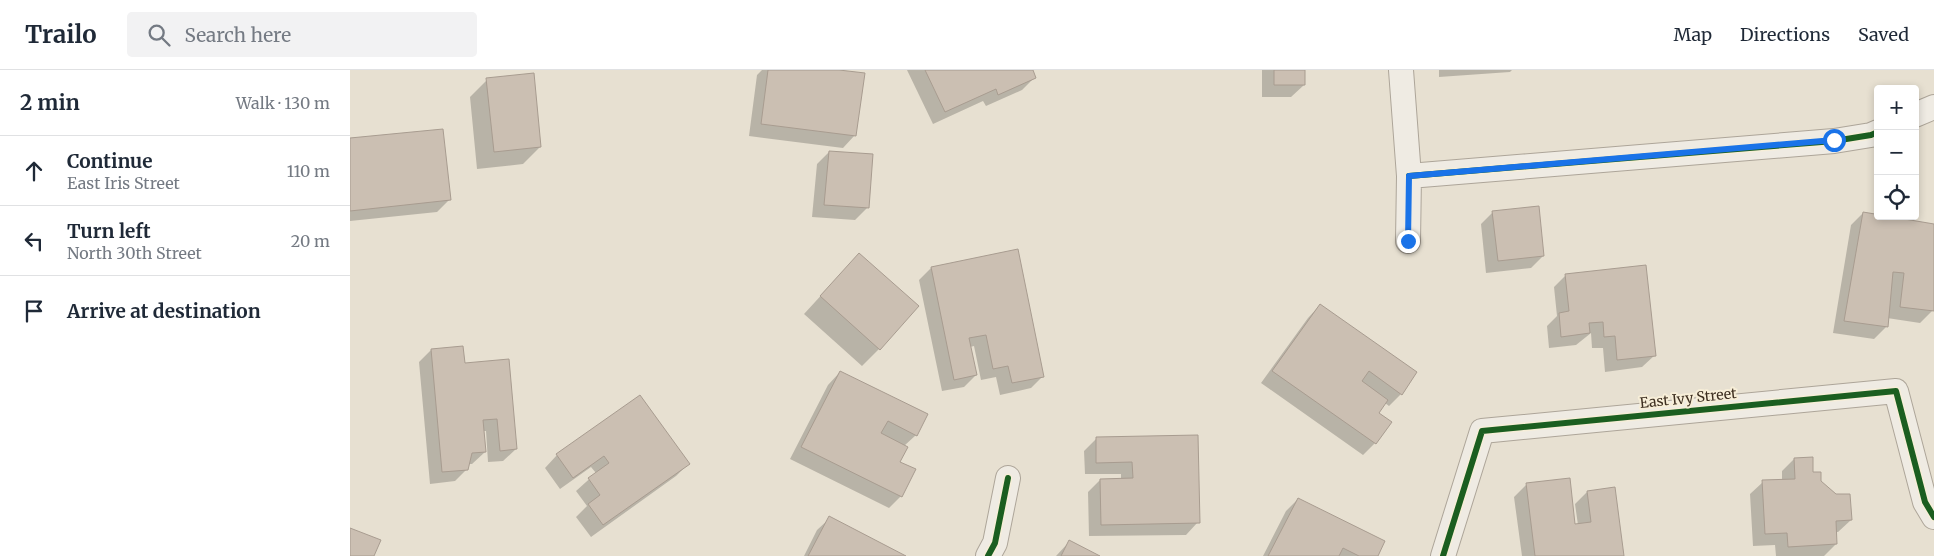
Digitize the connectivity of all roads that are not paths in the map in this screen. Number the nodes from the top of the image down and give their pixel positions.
1 (1401, 70) edge
2 (1934, 107) edge
3 (1919, 113) edge
4 (1874, 134) edge
5 (1409, 176) junction
6 (1408, 241) dead end
7 (1008, 478) dead end
8 (1934, 517) edge
9 (988, 556) edge
10 (1443, 556) edge

1 - 5 street
2 - 3 street
4 - 5 street
5 - 6 street
7 - 9 street
8 - 10 street, East Ivy Street

